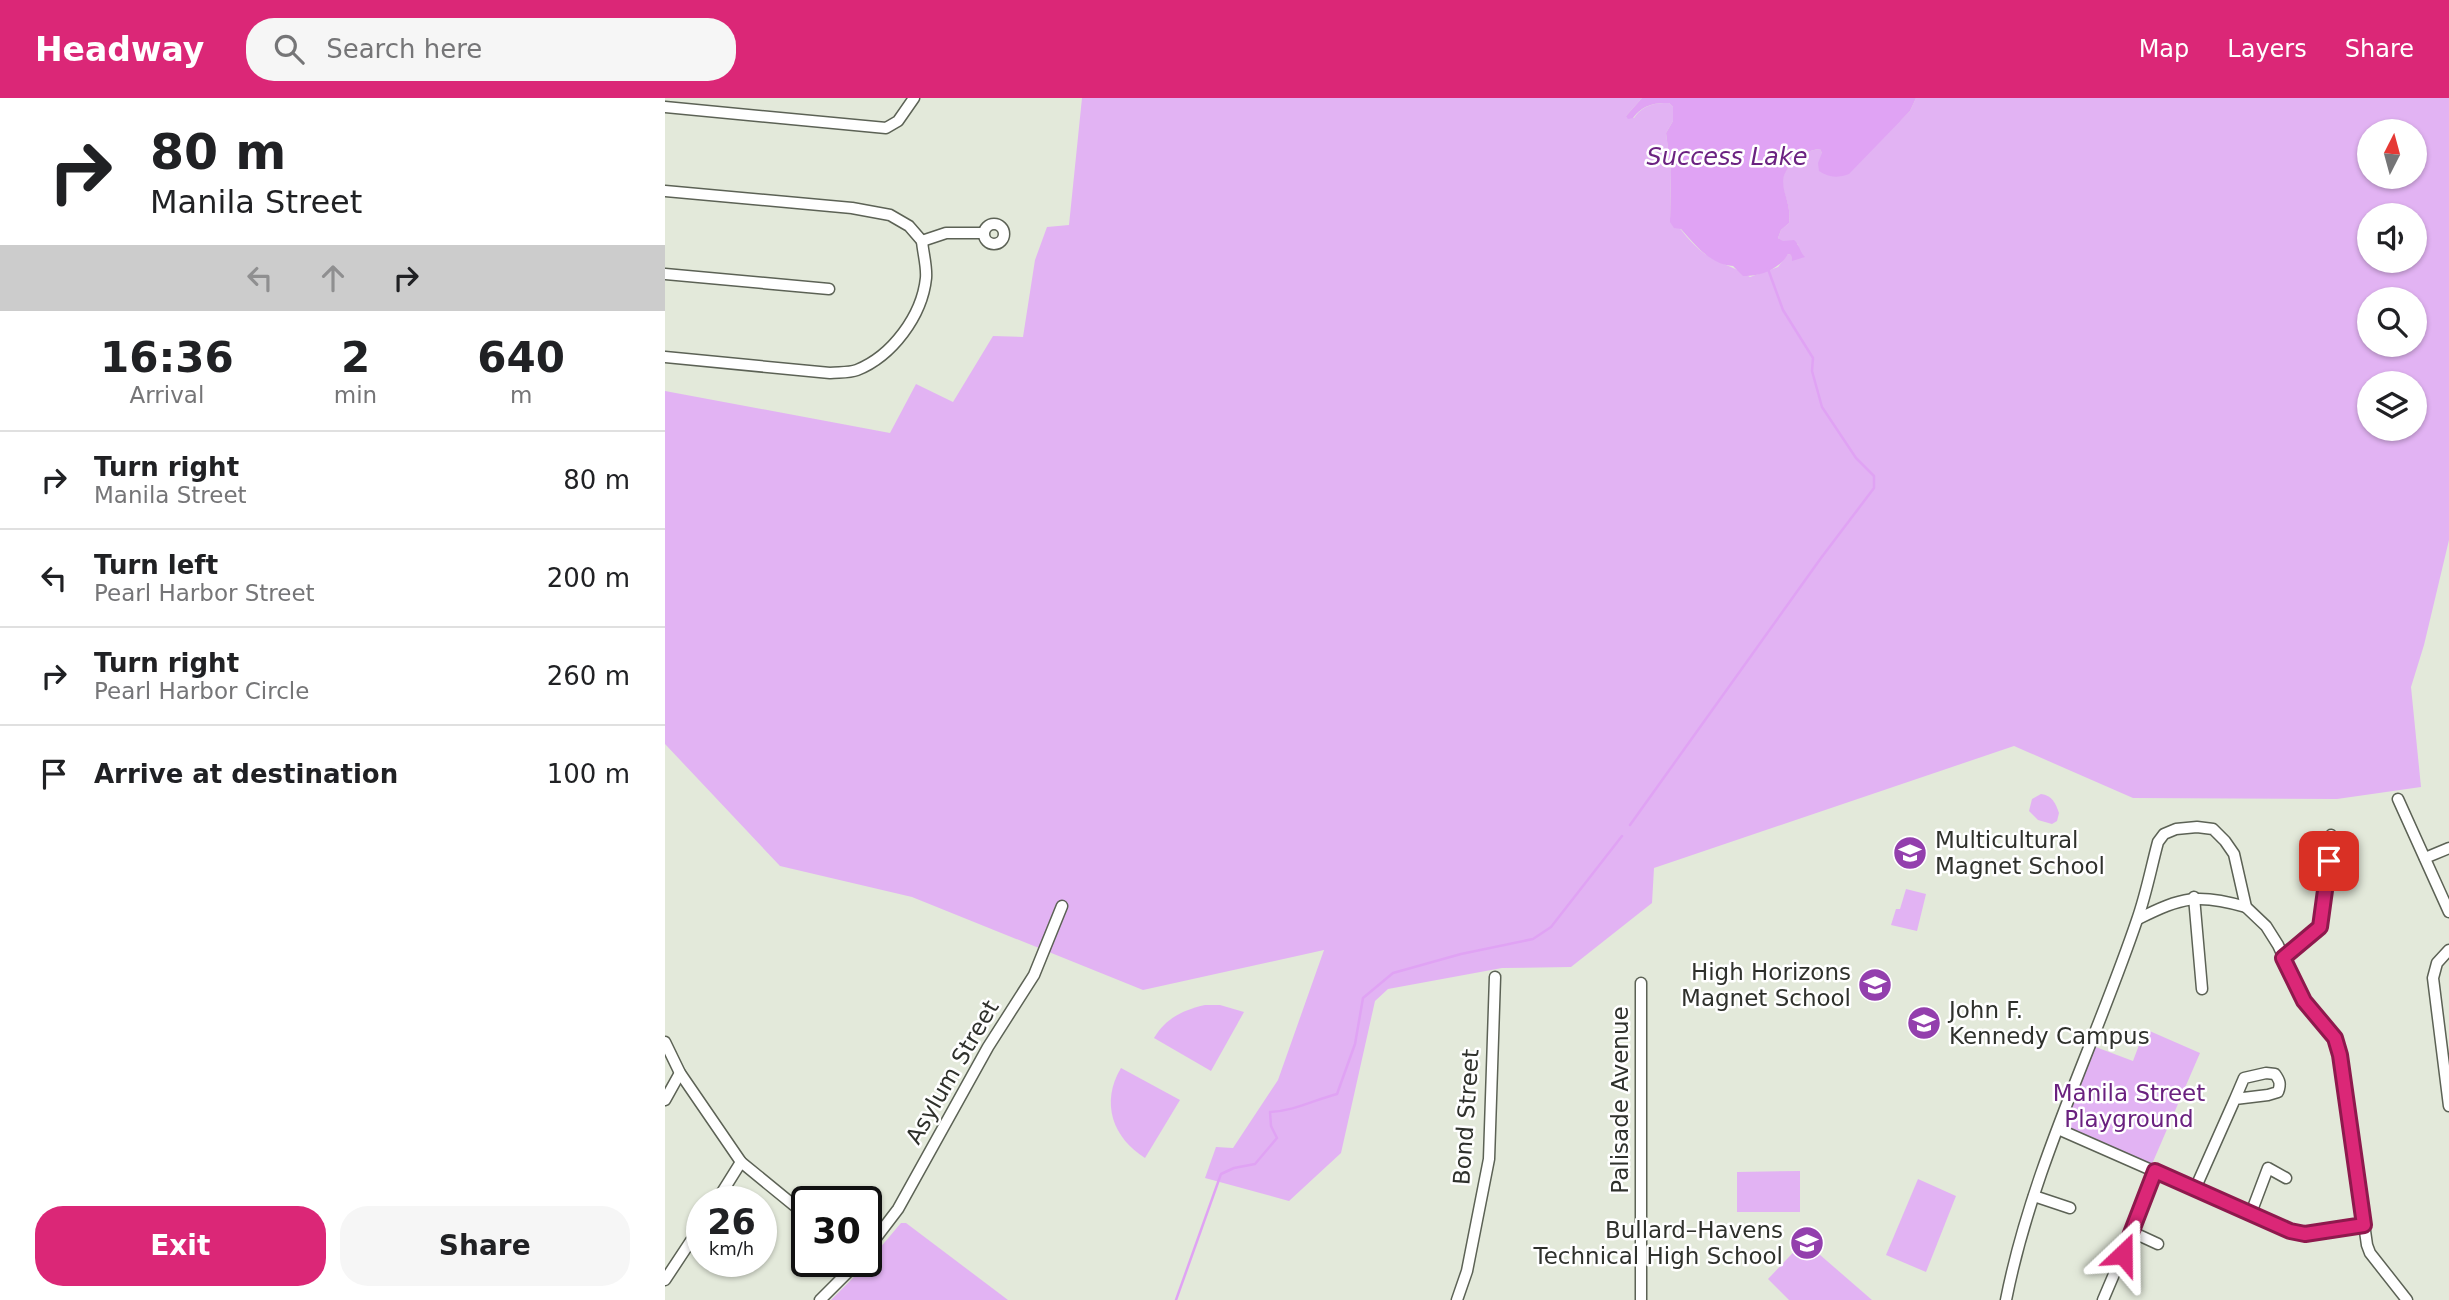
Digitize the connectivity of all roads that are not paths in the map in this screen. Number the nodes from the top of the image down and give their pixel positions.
1 (914, 98) edge
2 (665, 107) edge
3 (665, 191) edge
4 (983, 233) dead end
5 (922, 241) junction
6 (665, 274) edge
7 (829, 289) dead end
8 (665, 357) edge
9 (2397, 799) dead end
10 (2331, 835) dead end
11 (2449, 848) edge
12 (2424, 858) junction
13 (2194, 897) junction
14 (1062, 906) dead end
15 (2246, 907) junction
16 (2449, 912) edge
17 (2137, 919) junction
18 (2449, 950) edge
19 (2283, 958) junction
20 (1495, 977) dead end
21 (1641, 983) dead end
22 (2202, 989) dead end
23 (665, 1042) edge
24 (680, 1073) junction
25 (2235, 1099) dead end
26 (665, 1100) edge
27 (2449, 1106) edge
28 (2058, 1129) junction
29 (741, 1162) junction
30 (2155, 1171) junction
31 (2285, 1178) dead end
32 (726, 1186) edge
33 (2195, 1189) junction
34 (2033, 1196) junction
35 (791, 1203) edge
36 (2070, 1208) dead end
37 (2251, 1213) junction
38 (2364, 1225) junction
39 (882, 1230) edge
40 (2132, 1232) junction
41 (2158, 1244) dead end
42 (686, 1248) edge
43 (843, 1277) edge
44 (665, 1280) edge
45 (2106, 1299) edge
46 (820, 1300) edge
47 (1457, 1300) edge
48 (1641, 1300) edge
49 (2006, 1300) edge
50 (2407, 1300) edge

1 - 2 street
3 - 5 street
4 - 5 street
5 - 8 street
6 - 7 street
9 - 12 street
10 - 19 street
11 - 12 street
12 - 16 street
13 - 15 street
13 - 17 street
13 - 22 street
14 - 39 street, Asylum Street
15 - 17 street
15 - 19 street
17 - 28 street
18 - 27 street
19 - 38 street
20 - 47 street, Bond Street
21 - 48 street, Palisade Avenue
23 - 24 street
24 - 26 street
24 - 29 street
25 - 33 street
28 - 30 street
28 - 34 street
29 - 32 street
29 - 35 street
30 - 33 street
30 - 40 street
31 - 37 street
33 - 37 street
34 - 36 street
34 - 49 street
37 - 38 street
38 - 50 street
40 - 41 street
40 - 45 street
42 - 44 street
43 - 46 street

